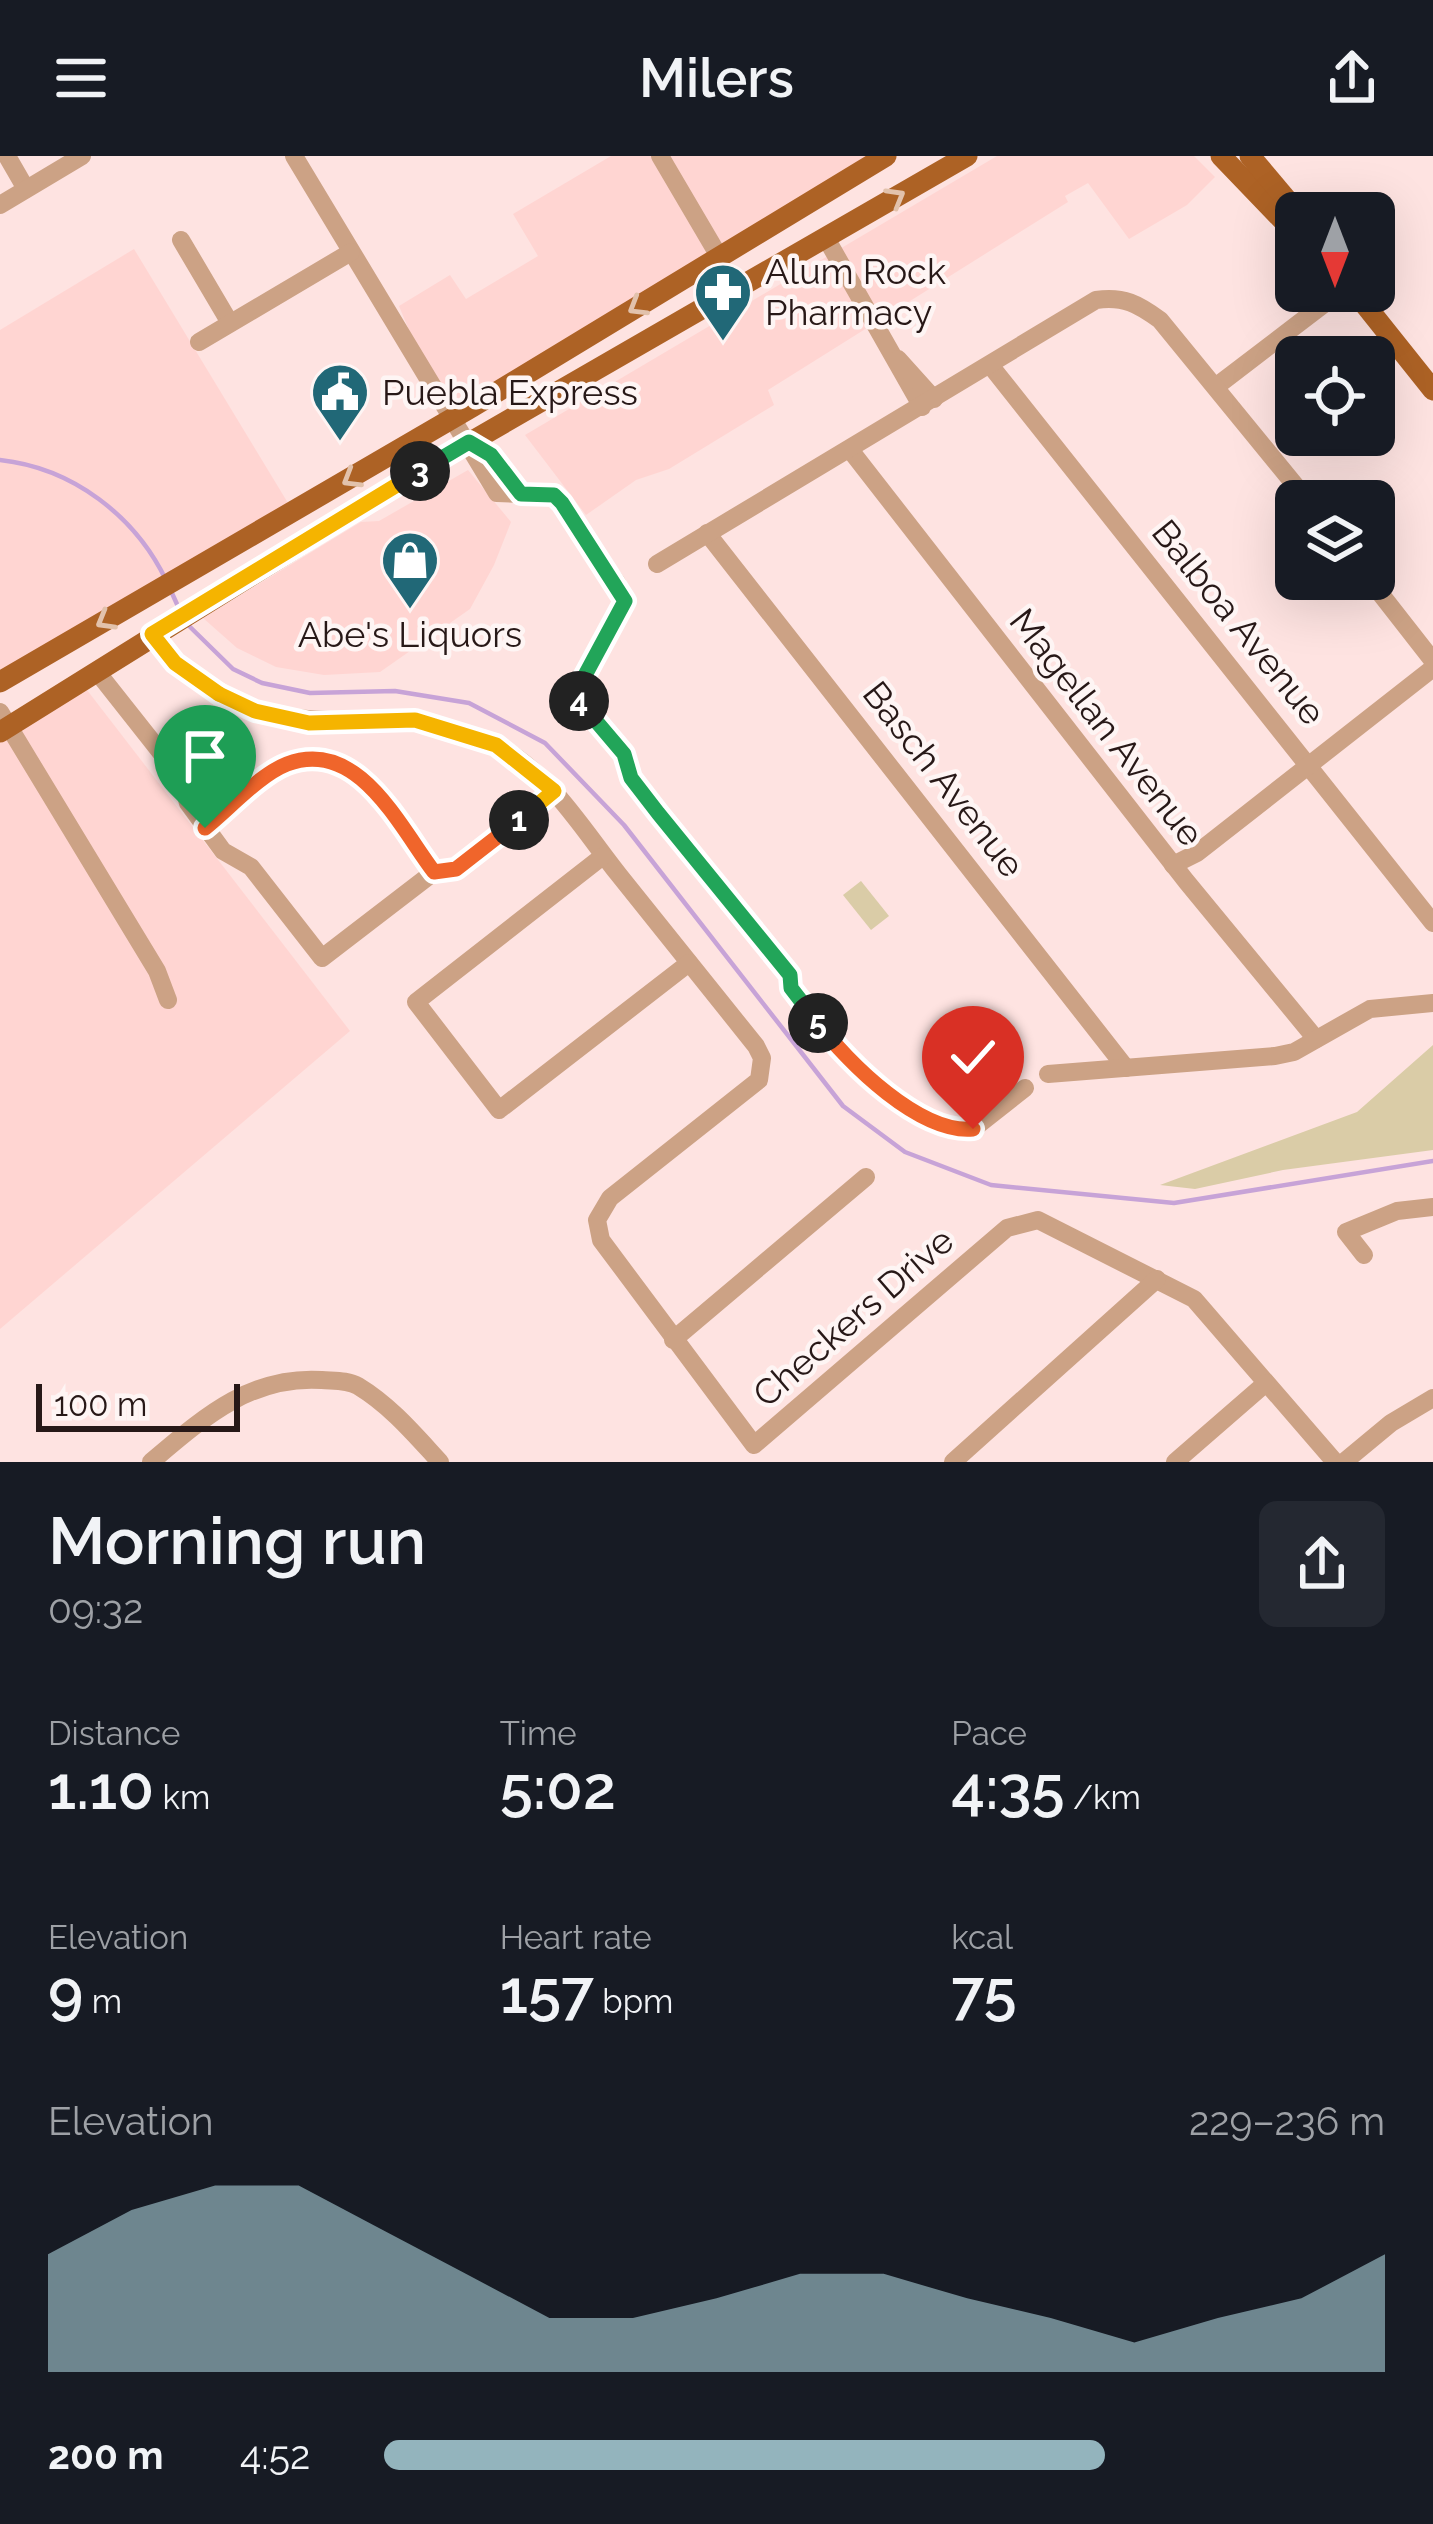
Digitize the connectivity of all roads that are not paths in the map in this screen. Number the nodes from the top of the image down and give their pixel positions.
1 (7, 156) edge
2 (82, 156) edge
3 (294, 156) edge
4 (660, 156) edge
5 (886, 156) edge
6 (967, 156) edge
7 (1221, 156) edge
8 (1250, 156) edge
9 (26, 189) junction
10 (1280, 192) edge
11 (0, 205) edge
12 (1275, 212) edge
13 (826, 238) junction
14 (181, 240) dead end
15 (351, 252) junction
16 (720, 258) junction
17 (1314, 312) edge
18 (1371, 312) edge
19 (230, 323) junction
20 (199, 342) dead end
21 (990, 365) junction
22 (1218, 386) junction
23 (1433, 390) edge
24 (928, 403) junction
25 (451, 418) junction
26 (469, 442) junction
27 (851, 451) junction
28 (1292, 480) edge
29 (707, 533) junction
30 (657, 563) dead end
31 (1385, 600) edge
32 (159, 629) junction
33 (1433, 664) edge
34 (98, 674) junction
35 (0, 682) edge
36 (4, 723) edge
37 (1310, 764) junction
38 (554, 791) junction
39 (205, 828) junction
40 (603, 856) junction
41 (1173, 865) junction
42 (434, 872) junction
43 (1433, 923) edge
44 (688, 963) junction
45 (168, 1000) dead end
46 (1433, 1003) edge
47 (1316, 1040) junction
48 (1126, 1068) junction
49 (1048, 1074) dead end
50 (1025, 1088) dead end
51 (866, 1177) dead end
52 (1433, 1207) edge
53 (1364, 1256) dead end
54 (1157, 1279) junction
55 (673, 1340) junction
56 (1266, 1383) junction
57 (1433, 1398) edge
58 (151, 1462) edge
59 (440, 1462) edge
60 (953, 1462) edge
61 (1175, 1462) edge
62 (1340, 1462) edge

1 - 9 street
2 - 9 street
3 - 15 street
4 - 16 street
5 - 16 main road
13 -> 6 main road
7 - 12 main road
8 - 10 main road
9 - 11 street
13 - 24 street
13 - 26 main road
14 - 19 street
15 - 19 street
15 - 25 street
16 -> 25 main road
17 - 22 street
18 - 23 main road
19 - 20 street
21 - 22 street
21 - 24 street
21 - 37 street, Balboa Avenue
22 - 28 street
24 - 27 street
25 - 26 street
25 -> 35 main road
26 - 32 main road
26 - 50 street
27 - 29 street
27 - 41 street, Magellan Avenue
29 - 30 street
29 - 48 street, Basch Avenue
31 - 33 street
32 - 34 main road
32 - 38 street, Checkers Drive
33 - 37 street
34 - 36 main road
34 - 39 street
36 - 45 street
37 - 41 street
37 - 43 street, Balboa Avenue
38 - 40 street, Checkers Drive
38 - 42 street
39 - 42 street
39 - 42 street
40 - 44 street, Checkers Drive
40 - 44 street
41 - 47 street, Magellan Avenue
44 - 55 street, Checkers Drive
46 - 47 street
47 - 48 street
48 - 49 street
51 - 55 street
52 - 53 street
54 - 55 street, Checkers Drive
54 - 56 street, Checkers Drive
54 - 60 street
56 - 61 street
56 - 62 street, Checkers Drive
57 - 62 street
58 - 59 street

